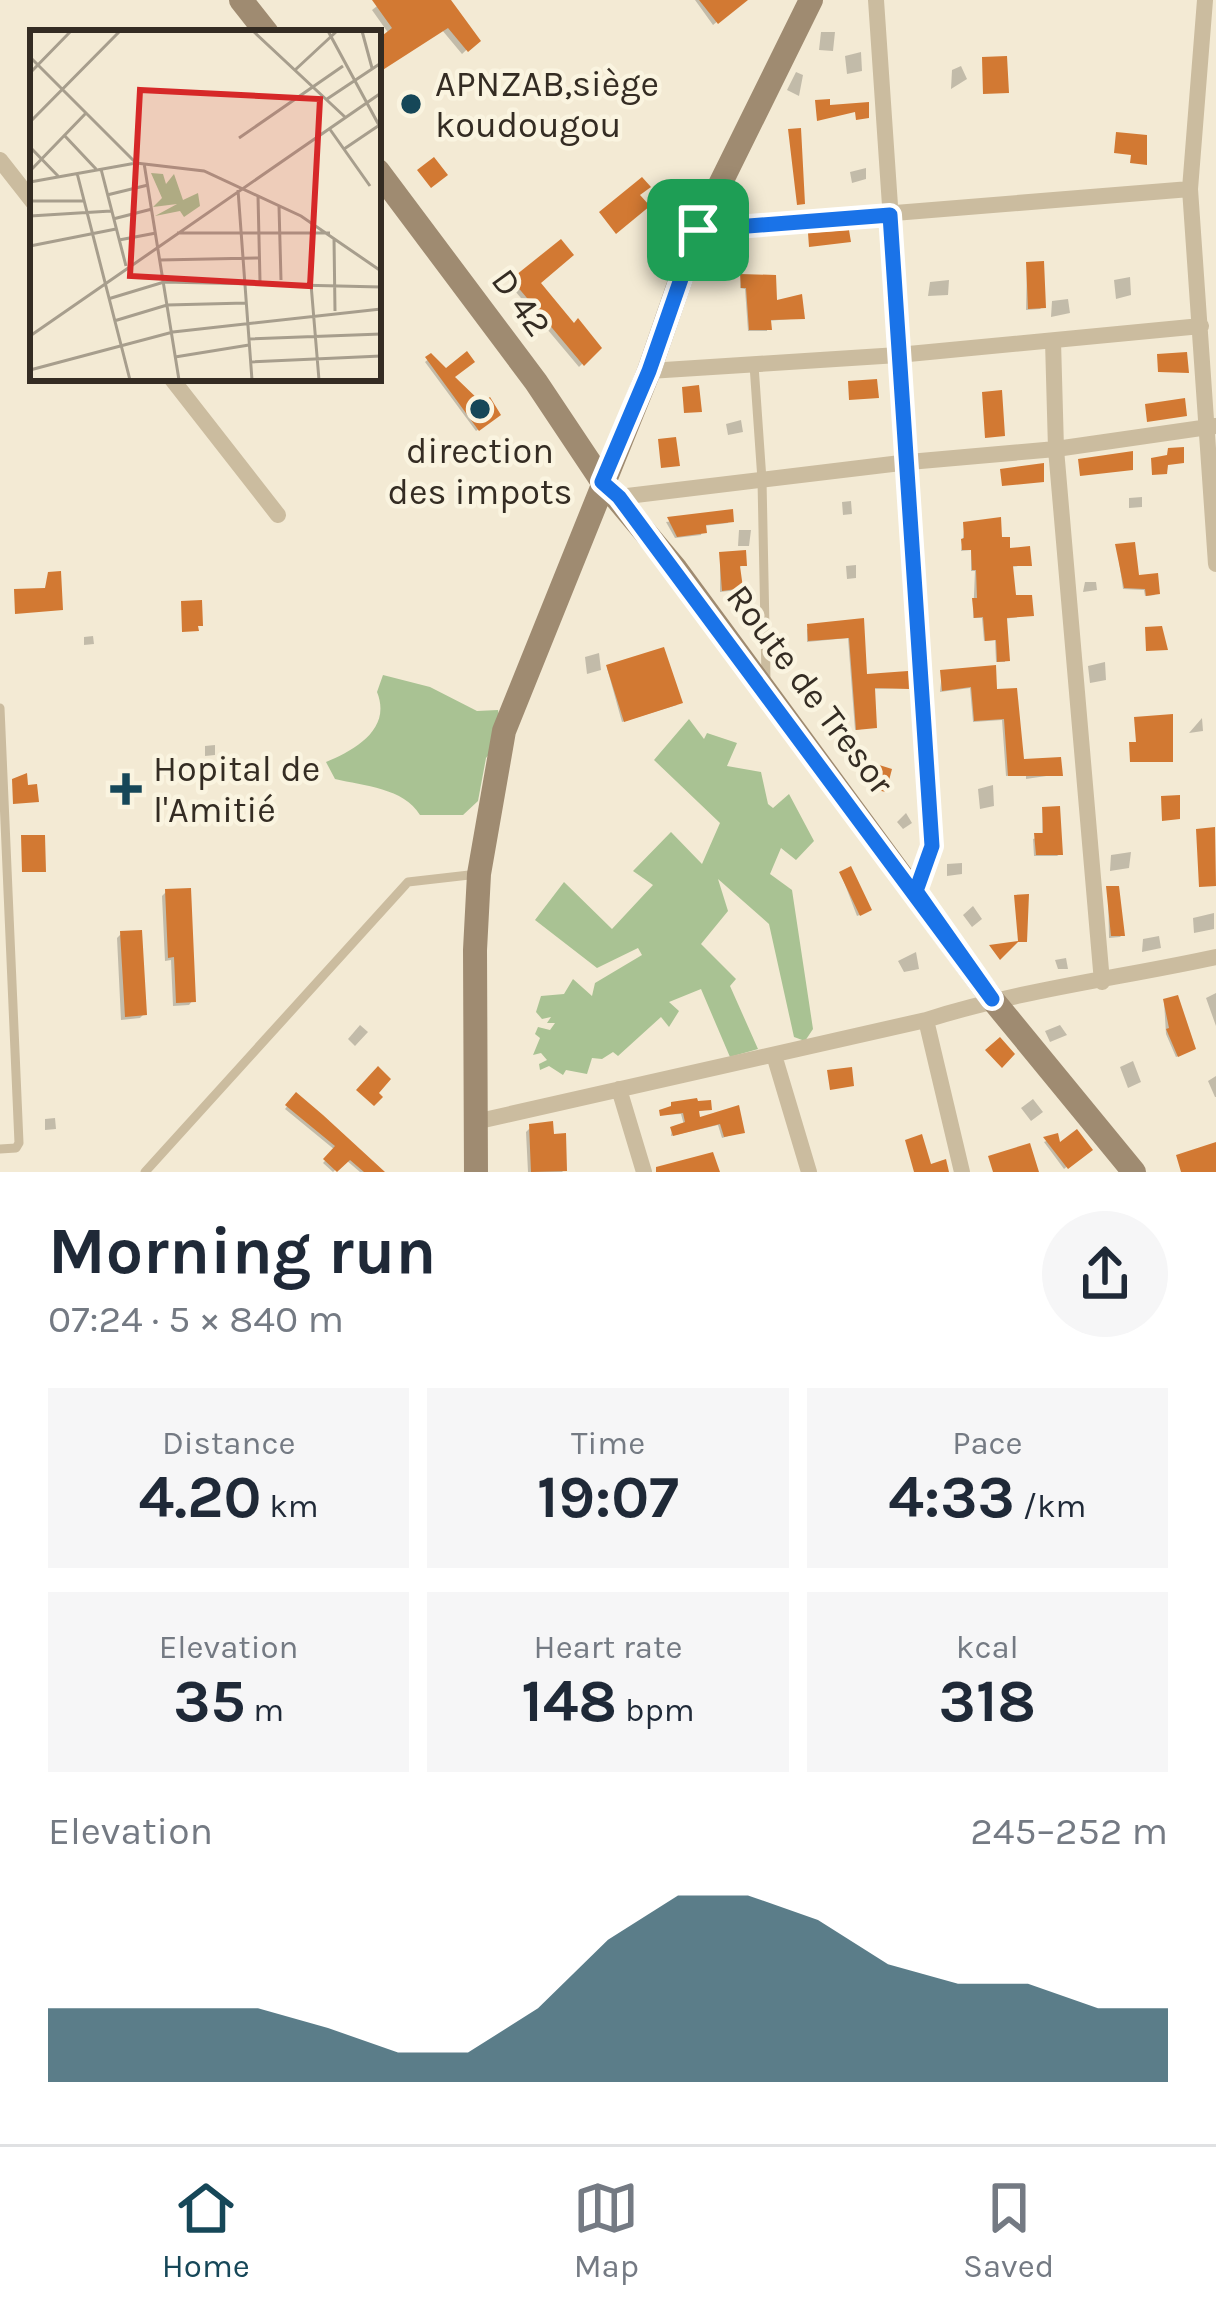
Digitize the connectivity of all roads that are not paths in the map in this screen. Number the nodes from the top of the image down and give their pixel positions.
1 (241, 0) edge
2 (811, 0) edge
3 (876, 0) edge
4 (1204, 0) edge
5 (265, 30) edge
6 (0, 160) edge
7 (381, 175) edge
8 (1190, 189) junction
9 (30, 198) edge
10 (890, 215) junction
11 (698, 230) junction
12 (1201, 326) junction
13 (1053, 340) junction
14 (898, 355) junction
15 (754, 364) junction
16 (649, 371) junction
17 (173, 381) edge
18 (1211, 427) edge
19 (1057, 449) junction
20 (909, 462) junction
21 (762, 480) junction
22 (610, 489) junction
23 (278, 515) dead end
24 (1216, 564) edge
25 (766, 690) junction
26 (0, 707) edge
27 (1, 770) edge
28 (479, 874) junction
29 (916, 891) junction
30 (1216, 958) edge
31 (1102, 982) junction
32 (992, 999) junction
33 (926, 1020) junction
34 (774, 1054) junction
35 (620, 1089) junction
36 (475, 1122) junction
37 (0, 1149) edge
38 (476, 1171) edge
39 (145, 1172) edge
40 (644, 1172) edge
41 (809, 1172) edge
42 (962, 1172) edge
43 (1134, 1172) edge

1 - 5 street
2 - 11 street
3 - 10 street
4 - 8 street
6 - 9 street
7 - 22 street, D 42 / D 42
8 - 10 street
8 - 12 street
10 - 11 street
10 - 14 street
11 - 16 street
12 - 13 street
12 - 18 street
13 - 14 street
13 - 19 street
14 - 15 street
14 - 20 street
15 - 16 street
15 - 21 lane
16 - 22 street
17 - 23 street
18 - 19 street
18 - 24 street
19 - 20 street
19 - 31 street
20 - 21 street
20 - 29 street
21 - 22 street
21 - 25 lane
22 - 25 street, Route de Tresor
22 - 28 street
22 - 32 street
25 - 29 street, Route de Tresor
26 - 27 lane
27 - 37 lane
28 - 36 street
28 - 39 lane
29 - 32 street, Route de Tresor
30 - 31 street
31 - 32 street
32 - 33 street
32 - 43 street, Route de Tresor
33 - 34 street
33 - 42 street
34 - 35 street
34 - 41 street
35 - 36 street
35 - 40 street
36 - 38 street

